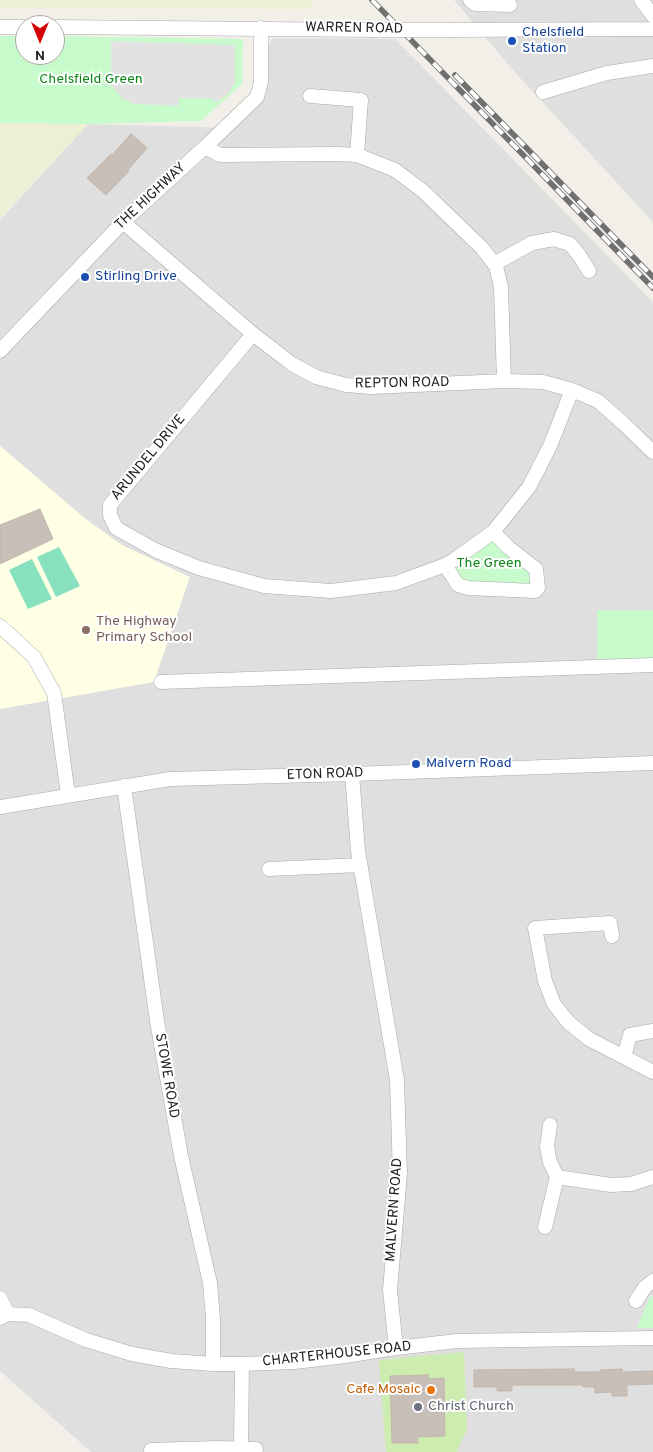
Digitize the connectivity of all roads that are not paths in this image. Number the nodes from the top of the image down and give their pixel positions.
1 (470, 0) edge
2 (641, 0) edge
3 (509, 2) edge
4 (653, 16) edge
5 (0, 26) edge
6 (15, 27) edge
7 (65, 27) edge
8 (261, 28) junction
9 (653, 29) edge
10 (505, 30) junction
11 (653, 66) edge
12 (544, 92) dead end
13 (310, 96) dead end
14 (205, 147) junction
15 (357, 156) junction
16 (123, 222) junction
17 (494, 264) junction
18 (589, 271) dead end
19 (253, 334) junction
20 (0, 351) edge
21 (504, 381) junction
22 (572, 390) junction
23 (653, 452) edge
24 (493, 532) junction
25 (446, 565) junction
26 (0, 626) edge
27 (653, 665) edge
28 (161, 682) dead end
29 (653, 763) edge
30 (352, 774) junction
31 (124, 786) junction
32 (68, 795) junction
33 (0, 807) edge
34 (360, 866) junction
35 (269, 869) dead end
36 (612, 936) dead end
37 (653, 1031) edge
38 (624, 1057) junction
39 (653, 1072) edge
40 (550, 1125) dead end
41 (557, 1177) junction
42 (653, 1177) edge
43 (545, 1227) dead end
44 (653, 1281) edge
45 (0, 1298) edge
46 (636, 1302) dead end
47 (4, 1316) edge
48 (653, 1338) edge
49 (396, 1348) junction
50 (213, 1364) junction
51 (242, 1364) junction
52 (241, 1448) junction
53 (256, 1448) dead end
54 (151, 1450) dead end

1 - 3 street
2 - 4 street
3 - 10 street
5 - 6 street
7 - 8 street, WARREN ROAD
8 - 10 street, WARREN ROAD, bridge
8 - 14 street, THE HIGHWAY
9 - 10 street, WARREN ROAD
11 - 12 street
13 - 15 street
14 - 15 street
14 - 16 street, THE HIGHWAY
15 - 17 street
16 - 19 street, REPTON ROAD
16 - 20 street, THE HIGHWAY
17 - 18 street
17 - 21 street
19 - 21 street, REPTON ROAD
19 - 25 street, ARUNDEL DRIVE
21 - 22 street, REPTON ROAD
22 - 23 street, REPTON ROAD
22 - 24 street, ARUNDEL DRIVE
24 - 25 street, ARUNDEL DRIVE
24 - 25 street
26 - 32 street
27 - 28 street
29 - 30 street, ETON ROAD
30 - 31 street, ETON ROAD
30 - 34 street, MALVERN ROAD
31 - 32 street, ETON ROAD
31 - 50 street, STOWE ROAD
32 - 33 street, ETON ROAD
34 - 35 street
34 - 49 street, MALVERN ROAD
36 - 38 street
37 - 38 street
38 - 39 street
40 - 41 street
41 - 42 street
41 - 43 street
44 - 46 street
45 - 47 street
47 - 50 street, CHARTERHOUSE ROAD
48 - 49 street, CHARTERHOUSE ROAD
49 - 51 street, CHARTERHOUSE ROAD
50 - 51 street, CHARTERHOUSE ROAD
51 - 52 street
52 - 53 street
52 - 54 street

